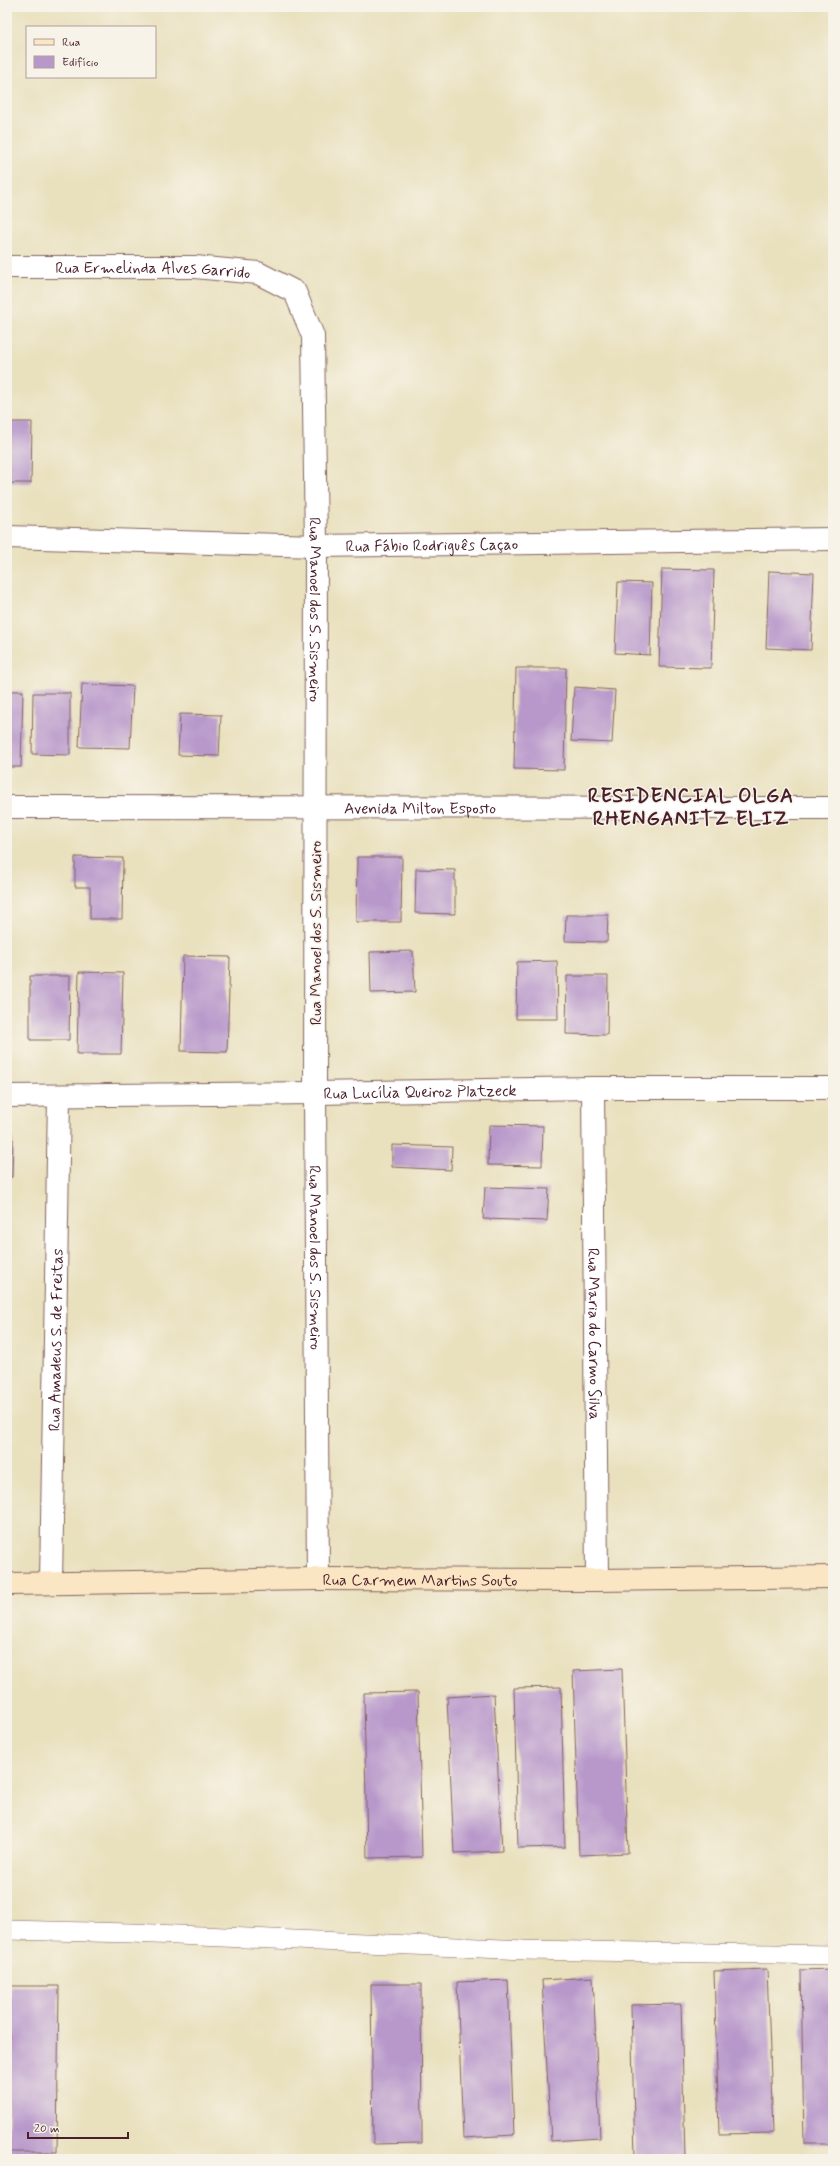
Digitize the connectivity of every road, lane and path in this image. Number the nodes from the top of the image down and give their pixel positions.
1 (7, 267) edge
2 (294, 292) joint
3 (7, 538) edge
4 (833, 539) edge
5 (316, 546) junction
6 (7, 807) edge
7 (315, 808) junction
8 (833, 808) edge
9 (593, 1088) junction
10 (833, 1088) edge
11 (315, 1093) junction
12 (7, 1096) edge
13 (59, 1097) junction
14 (833, 1577) edge
15 (318, 1579) junction
16 (596, 1580) junction
17 (7, 1584) edge
18 (51, 1584) junction
19 (7, 1930) edge
20 (833, 1955) edge

1 - 2 street, Rua Ermelinda Alves Garrido
2 - 5 street, Rua Manoel dos S. Sismeiro
3 - 5 street, Rua Fábio Rodriguês Caçao
4 - 5 street, Rua Fábio Rodriguês Caçao
5 - 7 street, Rua Manoel dos S. Sismeiro
6 - 7 street, Avenida Milton Esposto
7 - 8 street, Avenida Milton Esposto
7 - 11 street, Rua Manoel dos S. Sismeiro
9 - 10 street, Rua Lucília Queiroz Platzeck
9 - 11 street, Rua Lucília Queiroz Platzeck
9 - 16 street, Rua Maria do Carmo Silva
11 - 13 street, Rua Lucília Queiroz Platzeck
11 - 15 street, Rua Manoel dos S. Sismeiro
12 - 13 street, Rua Lucília Queiroz Platzeck
13 - 18 street, Rua Amadeus S. de Freitas
14 - 16 street, Rua Carmem Martins Souto
15 - 16 street, Rua Carmem Martins Souto
15 - 18 street, Rua Carmem Martins Souto
17 - 18 street, Rua Carmem Martins Souto
19 - 20 lane

